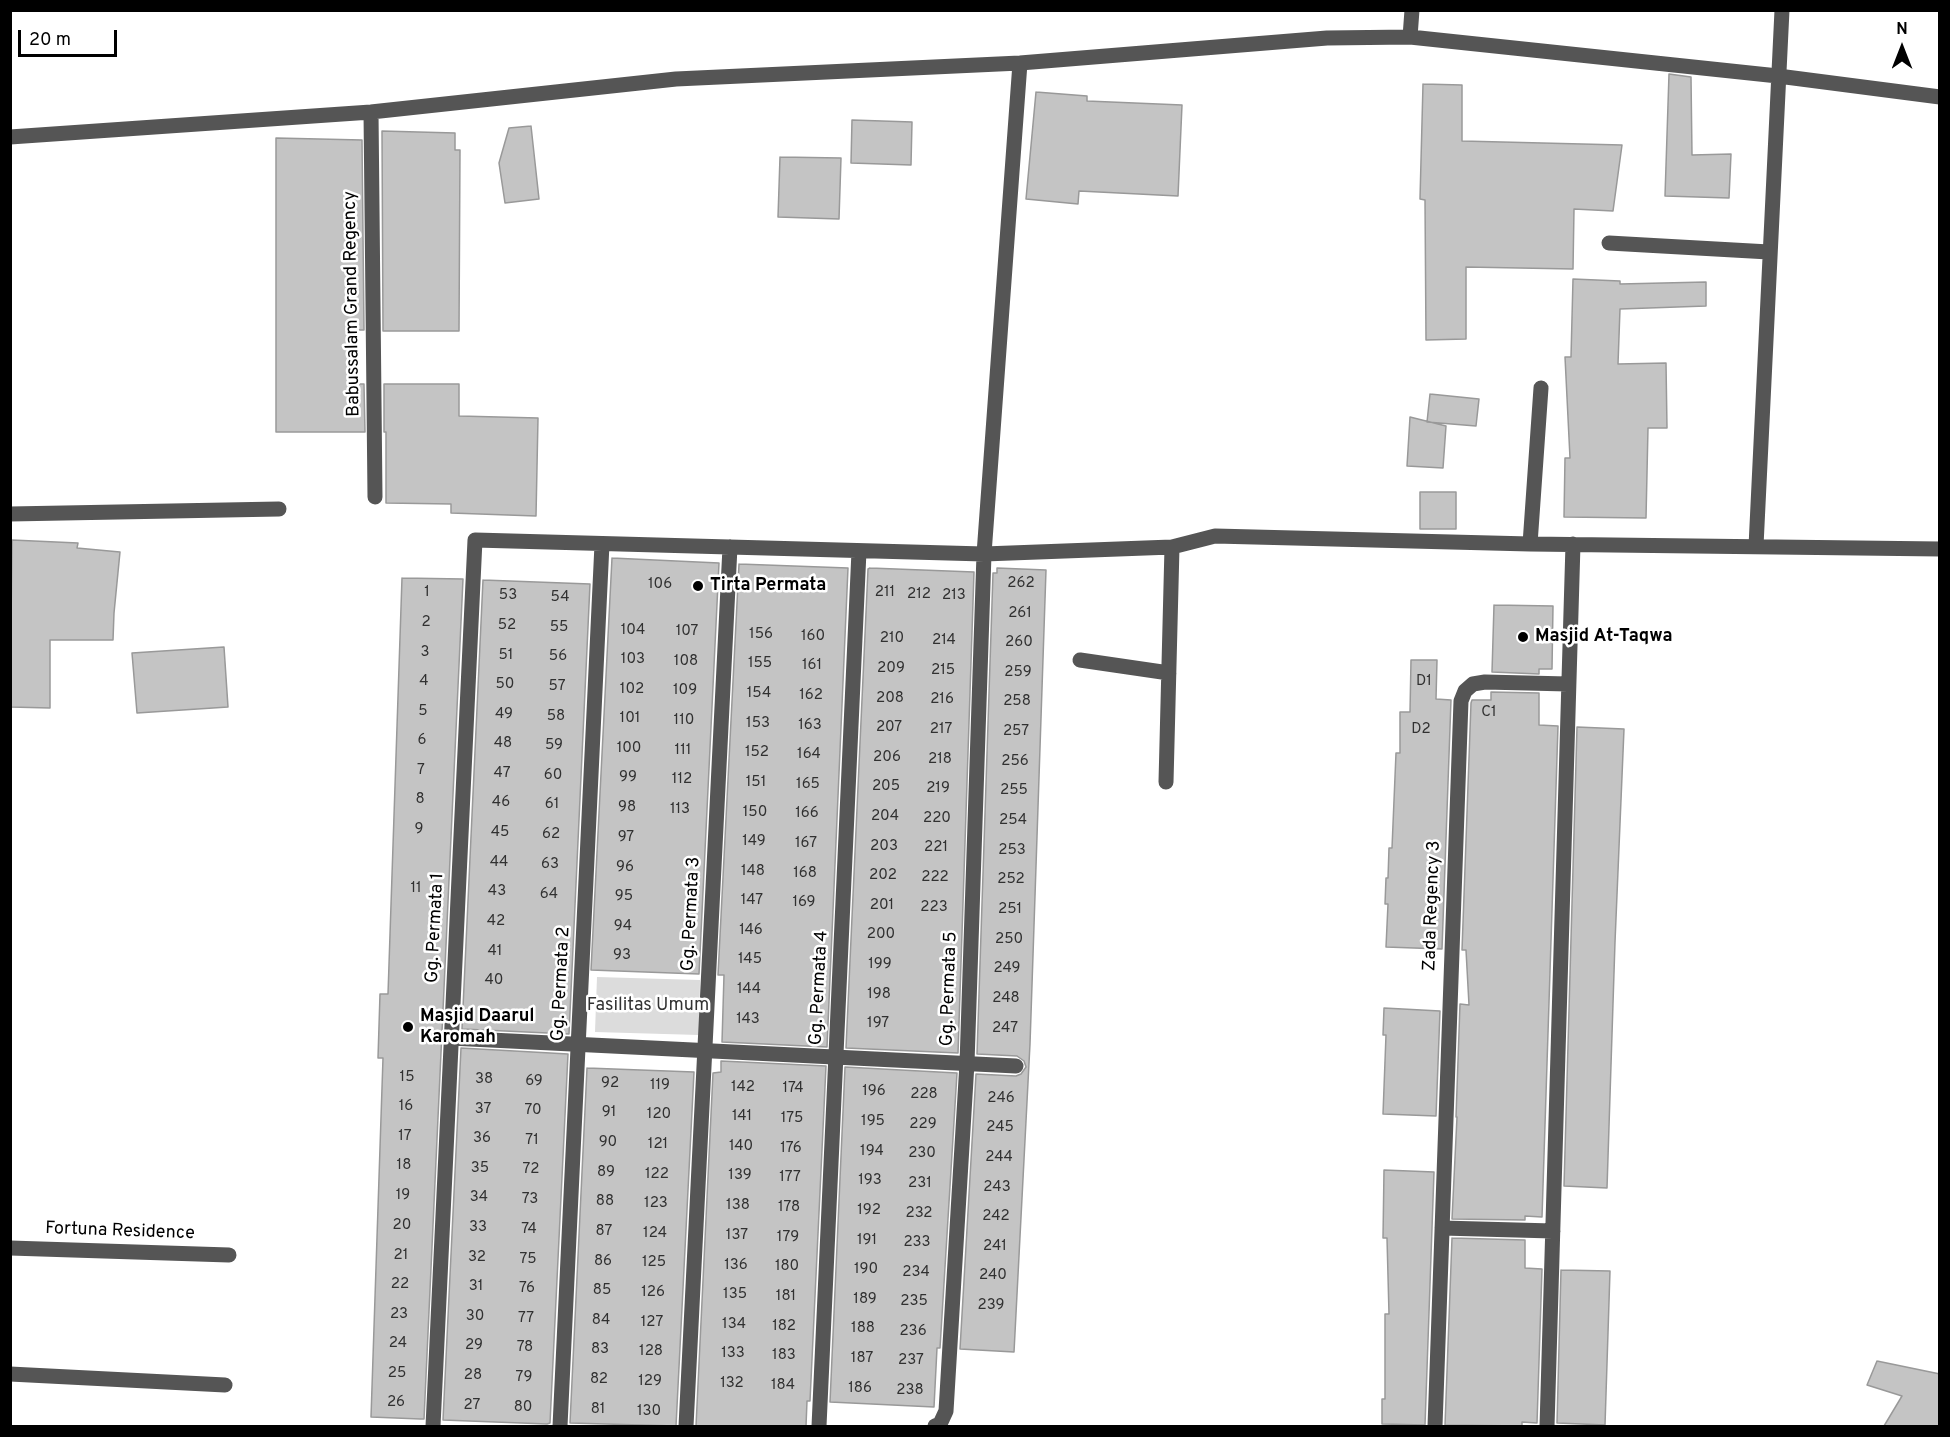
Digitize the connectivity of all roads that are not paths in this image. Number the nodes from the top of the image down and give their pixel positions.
1 (1412, 10) edge
2 (1782, 10) edge
3 (1410, 37) junction
4 (1020, 63) junction
5 (1778, 76) junction
6 (1940, 97) edge
7 (371, 111) junction
8 (10, 137) edge
9 (1609, 243) dead end
10 (1769, 252) junction
11 (1541, 388) dead end
12 (375, 497) dead end
13 (279, 509) dead end
14 (10, 514) edge
15 (602, 544) junction
16 (1530, 544) junction
17 (1573, 544) junction
18 (1756, 546) junction
19 (730, 547) junction
20 (1172, 547) junction
21 (1940, 549) edge
22 (859, 551) junction
23 (984, 554) junction
24 (1080, 660) dead end
25 (1169, 673) junction
26 (1568, 684) junction
27 (1166, 782) dead end
28 (450, 1038) junction
29 (578, 1044) junction
30 (705, 1050) junction
31 (836, 1057) junction
32 (967, 1063) junction
33 (1016, 1066) dead end
34 (1442, 1228) junction
35 (1553, 1231) junction
36 (10, 1248) edge
37 (229, 1255) dead end
38 (10, 1374) edge
39 (225, 1385) dead end
40 (937, 1425) edge
41 (433, 1426) edge
42 (560, 1426) edge
43 (686, 1426) edge
44 (819, 1426) edge
45 (1435, 1426) edge
46 (1547, 1426) edge

1 - 3 street
2 - 5 street
3 - 4 street
3 - 5 street
4 - 7 street
4 - 23 street, Gg. Permata 5
5 - 6 street
5 - 10 street
7 - 8 street
7 - 12 street, Babussalam Grand Regency
9 - 10 street
10 - 18 street
11 - 16 street
13 - 14 street
15 - 19 street
15 - 28 street, Gg. Permata 1
15 - 29 street, Gg. Permata 2
16 - 17 street
16 - 20 street
17 - 18 street
17 - 26 street
18 - 21 street
19 - 22 street
19 - 30 street, Gg. Permata 3
20 - 23 street
20 - 25 street
22 - 23 street
22 - 31 street, Gg. Permata 4
23 - 32 street, Gg. Permata 5
24 - 25 street
25 - 27 street
26 - 34 street, Zada Regency 3
26 - 35 street
28 - 29 street
28 - 41 street, Gg. Permata 1
29 - 30 street
29 - 42 street, Gg. Permata 2
30 - 31 street
30 - 43 street, Gg. Permata 3
31 - 32 street
31 - 44 street, Gg. Permata 4
32 - 33 street
32 - 40 street, Gg. Permata 5
34 - 35 street
34 - 45 street, Zada Regency 3
35 - 46 street
36 - 37 street, Fortuna Residence
38 - 39 street

